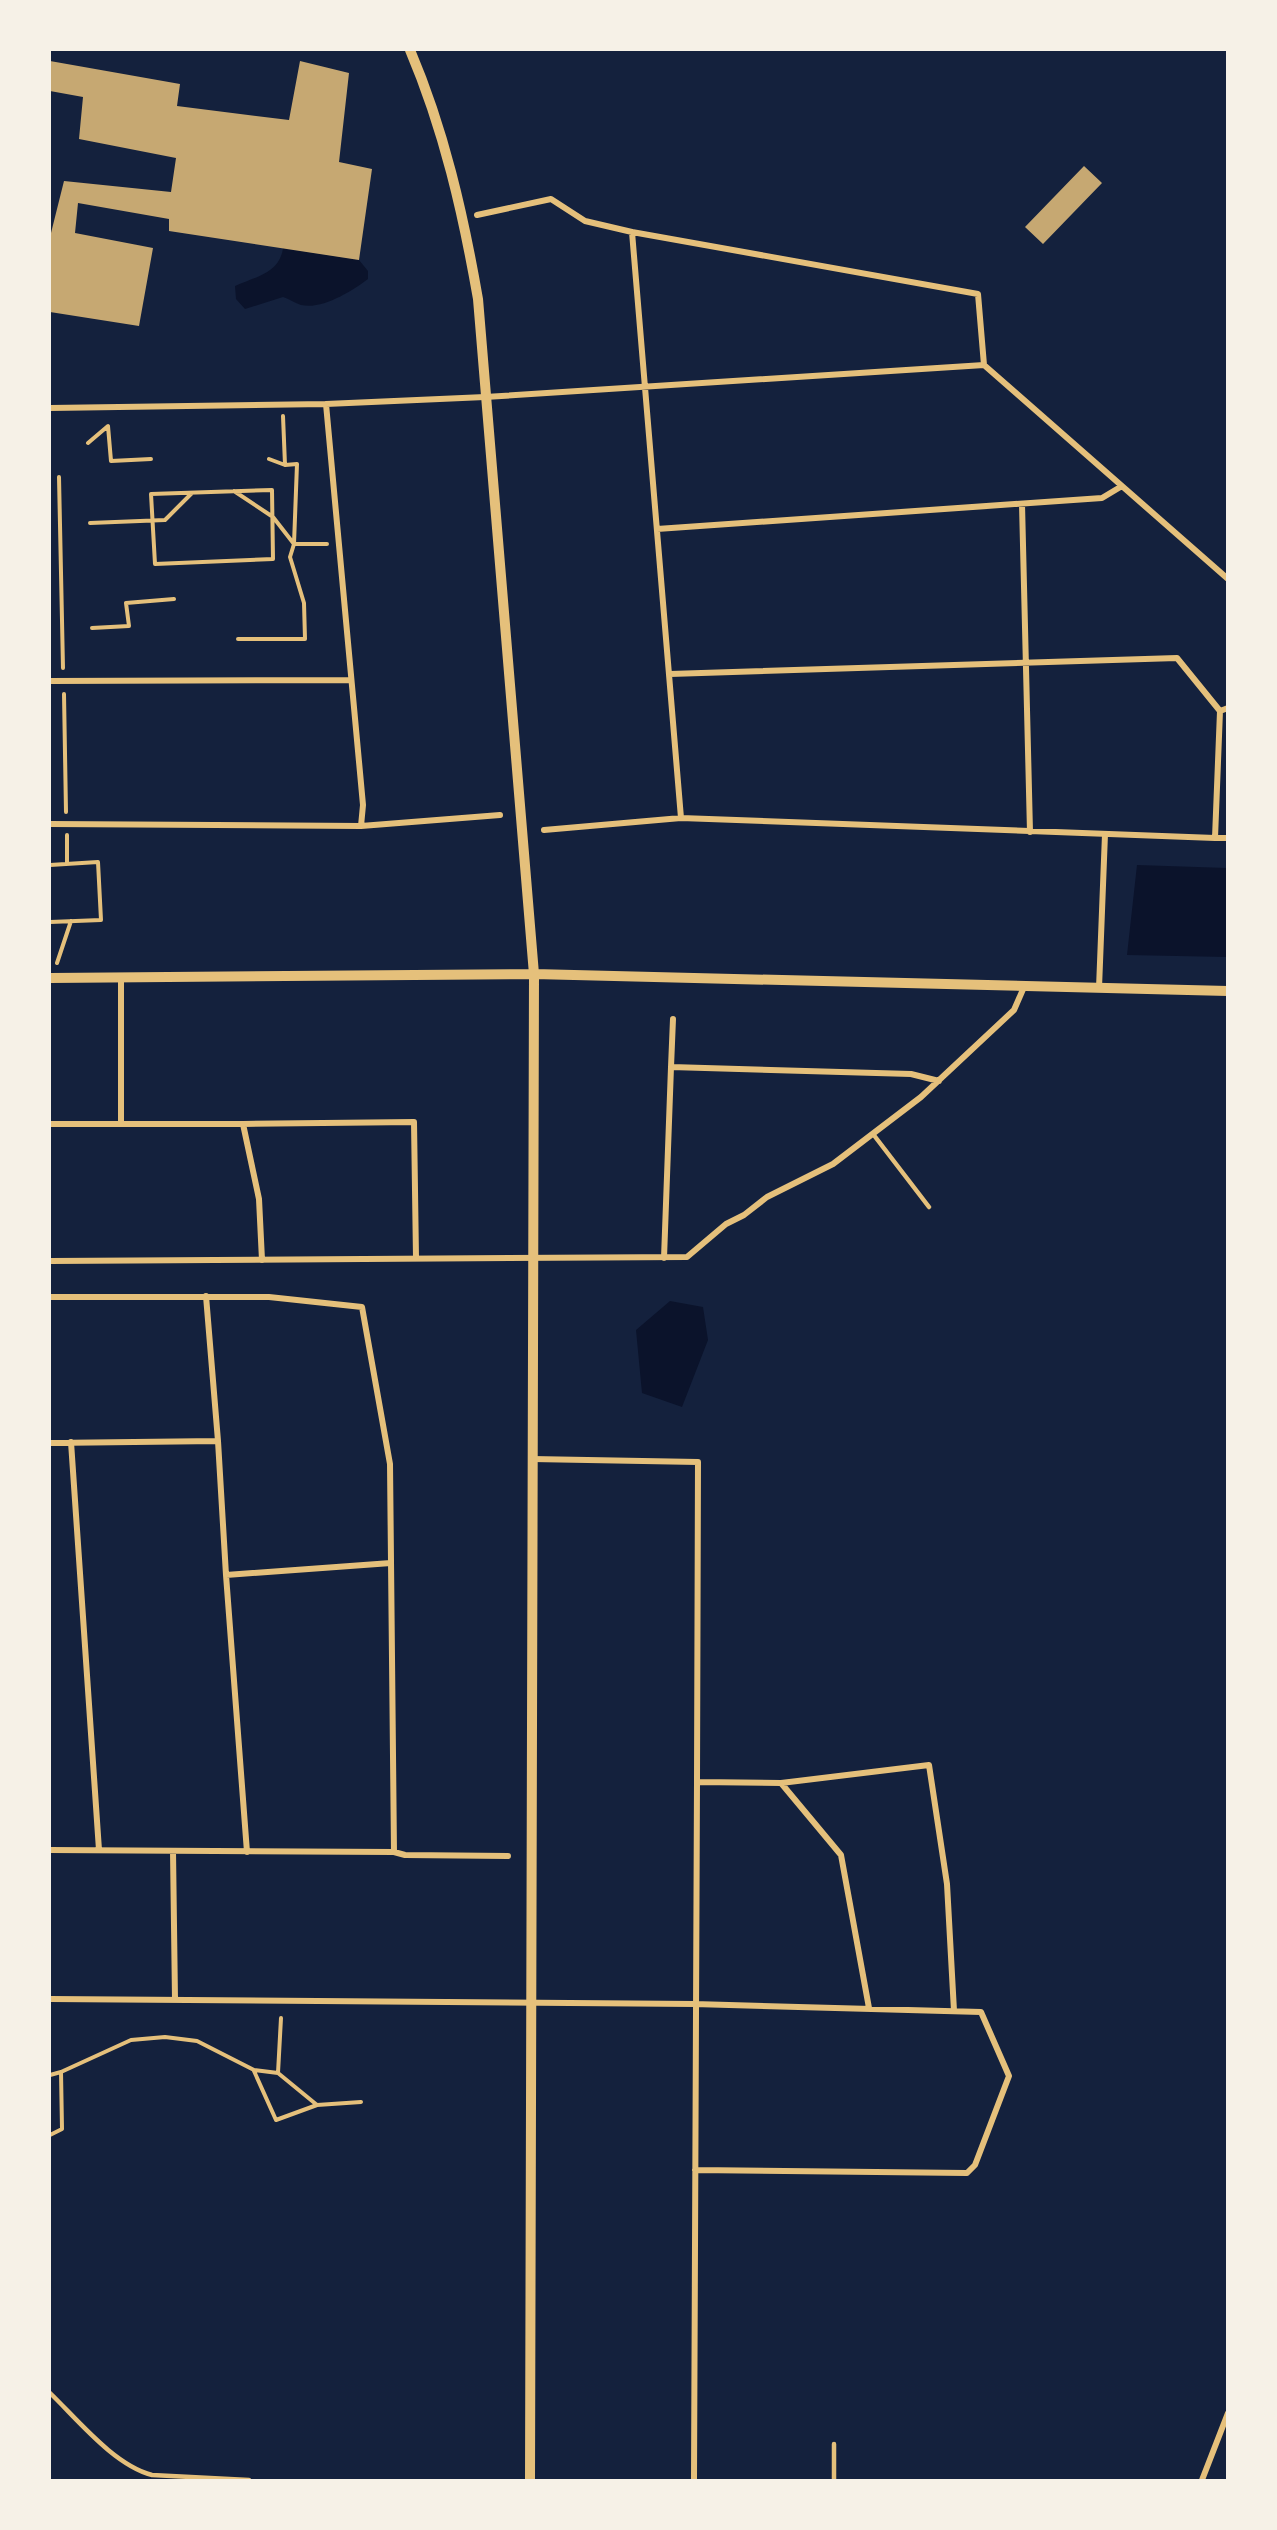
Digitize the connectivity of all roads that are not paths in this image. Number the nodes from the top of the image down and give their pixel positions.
1 (410, 50) edge
2 (477, 215) dead end
3 (632, 232) junction
4 (984, 365) junction
5 (645, 387) junction
6 (485, 397) junction
7 (326, 404) junction
8 (50, 408) edge
9 (1122, 486) junction
10 (1022, 504) junction
11 (657, 529) junction
12 (1227, 579) edge
13 (1027, 661) junction
14 (670, 674) junction
15 (351, 680) junction
16 (50, 681) edge
17 (1227, 708) edge
18 (1220, 711) junction
19 (500, 814) dead end
20 (681, 818) junction
21 (50, 824) edge
22 (361, 826) junction
23 (543, 830) dead end
24 (1030, 832) junction
25 (1105, 834) junction
26 (1215, 838) junction
27 (1227, 838) edge
28 (534, 974) junction
29 (121, 976) junction
30 (51, 978) edge
31 (1024, 987) junction
32 (1099, 988) junction
33 (1227, 991) edge
34 (673, 1019) dead end
35 (671, 1067) junction
36 (939, 1081) junction
37 (50, 1124) edge
38 (122, 1124) junction
39 (243, 1124) junction
40 (873, 1134) junction
41 (929, 1207) dead end
42 (416, 1258) junction
43 (532, 1258) junction
44 (664, 1258) junction
45 (262, 1260) junction
46 (50, 1261) edge
47 (206, 1296) junction
48 (50, 1297) edge
49 (218, 1441) junction
50 (71, 1442) junction
51 (50, 1443) edge
52 (532, 1459) junction
53 (391, 1563) junction
54 (226, 1575) junction
55 (697, 1782) junction
56 (781, 1783) junction
57 (50, 1850) edge
58 (99, 1850) junction
59 (173, 1851) junction
60 (248, 1852) junction
61 (394, 1852) junction
62 (508, 1856) dead end
63 (50, 1999) edge
64 (175, 2000) junction
65 (529, 2002) junction
66 (694, 2004) junction
67 (869, 2008) junction
68 (954, 2011) junction
69 (695, 2170) junction
70 (50, 2392) edge
71 (1227, 2413) edge
72 (834, 2444) dead end
73 (249, 2481) edge
74 (530, 2481) edge
75 (694, 2481) edge
76 (834, 2481) edge
77 (1202, 2481) edge

1 - 6 street
2 - 3 street
3 - 4 street
3 - 5 street
4 - 5 street
4 - 9 street
5 - 6 street
5 - 11 street
6 - 7 street
6 - 28 street
7 - 8 street
7 - 15 street
9 - 10 street
9 - 12 street
10 - 11 street
10 - 13 street
11 - 14 street
13 - 14 street
13 - 18 street
13 - 24 street
14 - 20 street
15 - 16 street
15 - 22 street
17 - 18 street
18 - 26 street
19 - 22 street
20 - 23 street
20 - 24 street
21 - 22 street
24 - 25 street
25 - 26 street
25 - 32 street
26 - 27 street
28 - 29 street
28 - 31 street
28 - 43 street
29 - 30 street
29 - 38 street
31 - 32 street
31 - 36 street
32 - 33 street
34 - 35 street
35 - 36 street
35 - 44 street
36 - 40 street
37 - 38 street
38 - 39 street
39 - 42 street
39 - 45 street
40 - 41 lane
40 - 44 street
42 - 43 street
42 - 45 street
43 - 44 street
43 - 52 street
45 - 46 street
47 - 48 street
47 - 49 street
47 - 53 street
49 - 50 street
49 - 54 street
50 - 51 street
50 - 58 street
52 - 55 street
52 - 65 street
53 - 54 street
53 - 61 street
54 - 60 street
55 - 56 street
55 - 66 street
56 - 67 street
56 - 68 street
57 - 58 street
58 - 59 street
59 - 60 street
59 - 64 street
60 - 61 street
61 - 62 street
63 - 64 street
64 - 65 street
65 - 66 street
65 - 74 street
66 - 67 street
66 - 69 street
67 - 68 street
68 - 69 street
69 - 75 street
70 - 73 lane
71 - 77 street
72 - 76 lane

